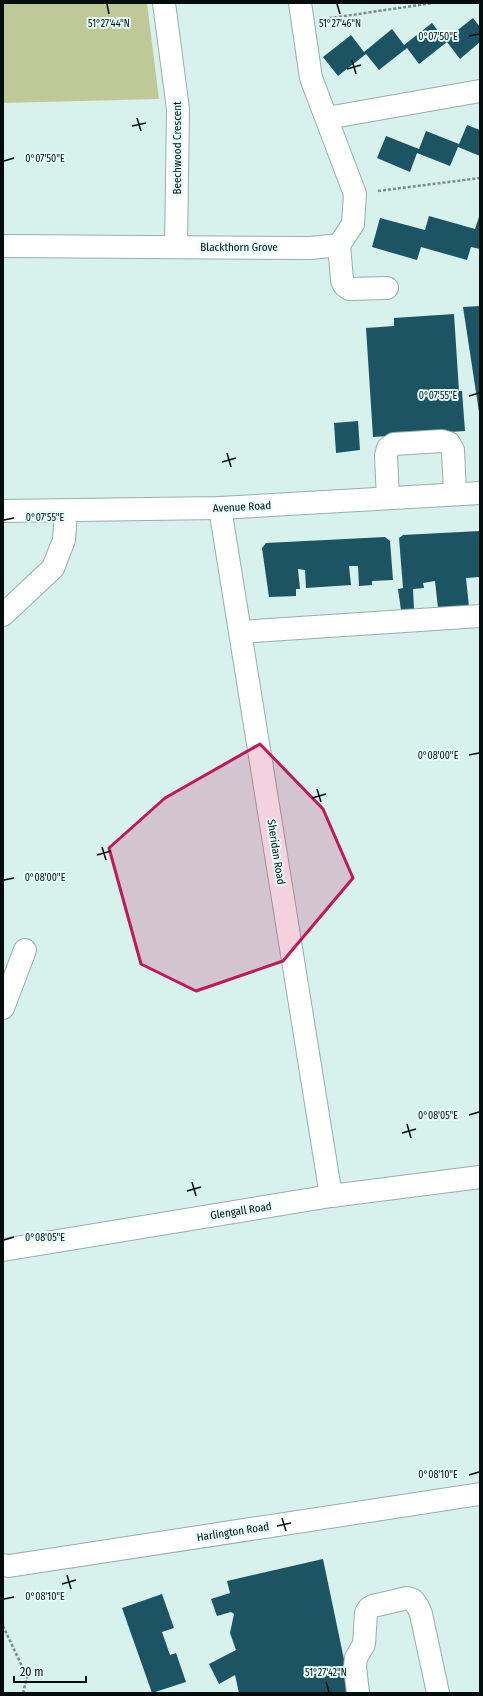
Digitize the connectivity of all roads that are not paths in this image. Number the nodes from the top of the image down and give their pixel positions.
1 (164, 3) edge
2 (301, 12) edge
3 (480, 91) edge
4 (327, 118) junction
5 (339, 245) junction
6 (3, 246) edge
7 (176, 247) junction
8 (387, 288) dead end
9 (480, 493) edge
10 (455, 494) junction
11 (388, 498) junction
12 (220, 508) junction
13 (3, 511) edge
14 (66, 511) junction
15 (3, 615) edge
16 (480, 616) edge
17 (240, 632) junction
18 (25, 950) dead end
19 (3, 1008) edge
20 (480, 1177) edge
21 (331, 1196) junction
22 (3, 1250) edge
23 (480, 1494) edge
24 (6, 1565) edge
25 (358, 1693) edge
26 (438, 1693) edge

1 - 7 street, Beechwood Crescent
2 - 4 street
3 - 4 street
4 - 5 street
5 - 7 street, Blackthorn Grove
5 - 8 street
6 - 7 street, Blackthorn Grove
9 - 10 street, Avenue Road
10 - 11 street, Avenue Road
10 - 11 street
11 - 12 street, Avenue Road
12 - 14 street, Avenue Road
12 - 17 street, Sheridan Road
13 - 14 street, Avenue Road
14 - 15 street
16 - 17 street
17 - 21 street, Sheridan Road
18 - 19 street
20 - 21 street, Glengall Road
21 - 22 street, Glengall Road
23 - 24 street, Harlington Road
25 - 26 street

